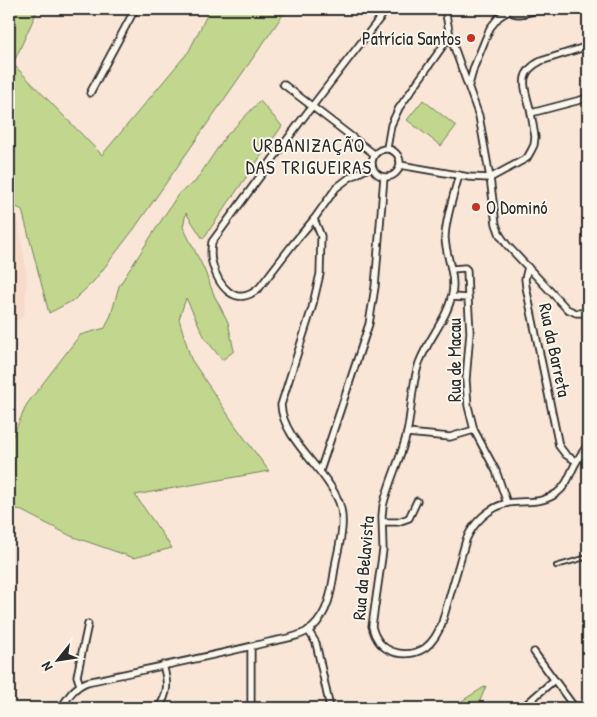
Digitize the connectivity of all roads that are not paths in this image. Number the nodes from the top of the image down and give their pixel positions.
1 (136, 9) edge
2 (387, 9) edge
3 (445, 9) edge
4 (509, 9) edge
5 (538, 9) edge
6 (450, 36) junction
7 (588, 46) edge
8 (283, 84) dead end
9 (469, 85) junction
10 (90, 93) dead end
11 (588, 98) edge
12 (312, 106) junction
13 (531, 113) junction
14 (387, 148) junction
15 (374, 154) junction
16 (400, 165) junction
17 (372, 166) junction
18 (459, 176) junction
19 (384, 177) junction
20 (490, 178) junction
21 (314, 219) junction
22 (528, 267) junction
23 (451, 269) junction
24 (451, 297) junction
25 (468, 298) junction
26 (588, 313) edge
27 (474, 430) junction
28 (407, 433) junction
29 (588, 445) edge
30 (576, 461) junction
31 (320, 471) junction
32 (417, 501) dead end
33 (507, 503) junction
34 (382, 522) junction
35 (588, 557) edge
36 (556, 566) dead end
37 (88, 624) dead end
38 (308, 630) junction
39 (251, 647) junction
40 (534, 652) dead end
41 (163, 665) junction
42 (554, 680) junction
43 (80, 685) junction
44 (588, 701) edge
45 (61, 708) edge
46 (158, 708) edge
47 (251, 708) edge
48 (330, 708) edge
49 (522, 708) edge
50 (575, 708) edge
51 (579, 708) edge

1 - 10 street
2 - 12 street
3 - 6 street
4 - 5 street
4 - 9 street
6 - 9 street
6 - 14 street
7 - 13 street
8 - 12 street
9 - 20 street
11 - 13 street
12 - 15 street
12 - 21 street
13 - 20 street
14 - 15 street
14 - 16 street
15 - 17 street
16 - 18 street
16 - 19 street
17 - 19 street
17 - 21 street
18 - 20 street
18 - 23 street, Rua da Belavista
19 - 31 street
20 - 22 street
21 - 31 street
22 - 26 street
22 - 30 street, Rua da Barreta
23 - 24 street, Rua da Belavista
23 - 25 street, Rua de Macau
24 - 25 street, Rua de Macau
24 - 28 street, Rua da Belavista
25 - 27 street, Rua de Macau
27 - 28 street
27 - 33 street, Rua de Macau
28 - 34 street, Rua da Belavista
29 - 30 street, Rua da Belavista
30 - 33 street, Rua da Belavista
31 - 38 street
32 - 34 street
33 - 34 street, Rua da Belavista
35 - 36 lane
37 - 43 street
38 - 39 street
38 - 48 street
39 - 41 street
39 - 47 street
40 - 42 street
41 - 43 street
41 - 46 street
42 - 49 street
42 - 50 street
43 - 45 street
44 - 51 street

